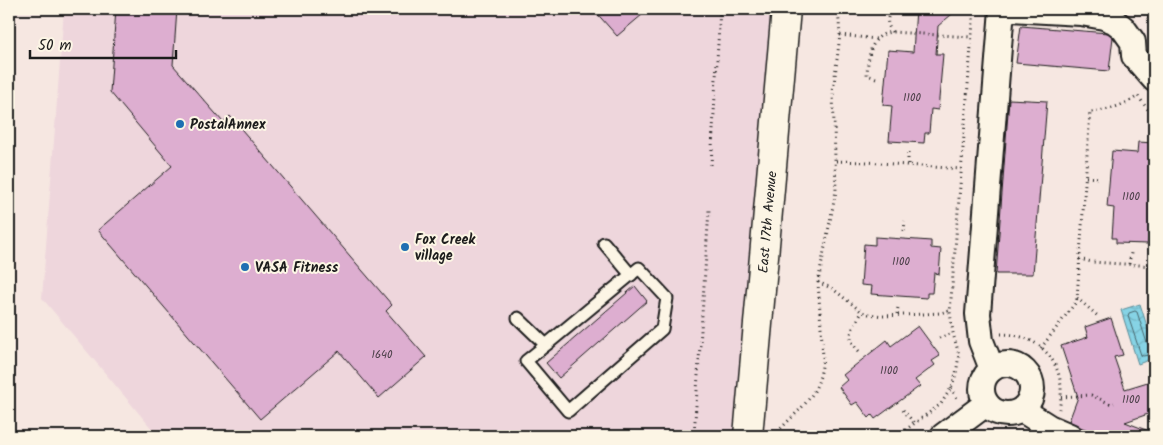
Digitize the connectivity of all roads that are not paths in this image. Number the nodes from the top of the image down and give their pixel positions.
1 (786, 9) edge
2 (1002, 9) edge
3 (1010, 9) edge
4 (1154, 79) edge
5 (604, 243) dead end
6 (631, 275) junction
7 (518, 318) dead end
8 (546, 345) junction
9 (992, 369) junction
10 (986, 404) junction
11 (1022, 410) junction
12 (748, 436) edge
13 (944, 436) edge
14 (1070, 436) edge

1 - 12 main road, East 17th Avenue
2 - 9 street
3 - 4 street
5 - 6 lane
6 - 8 lane
6 - 8 lane
7 - 8 lane
9 - 10 street
9 - 11 street
10 - 11 street
10 - 13 street
11 - 14 street

